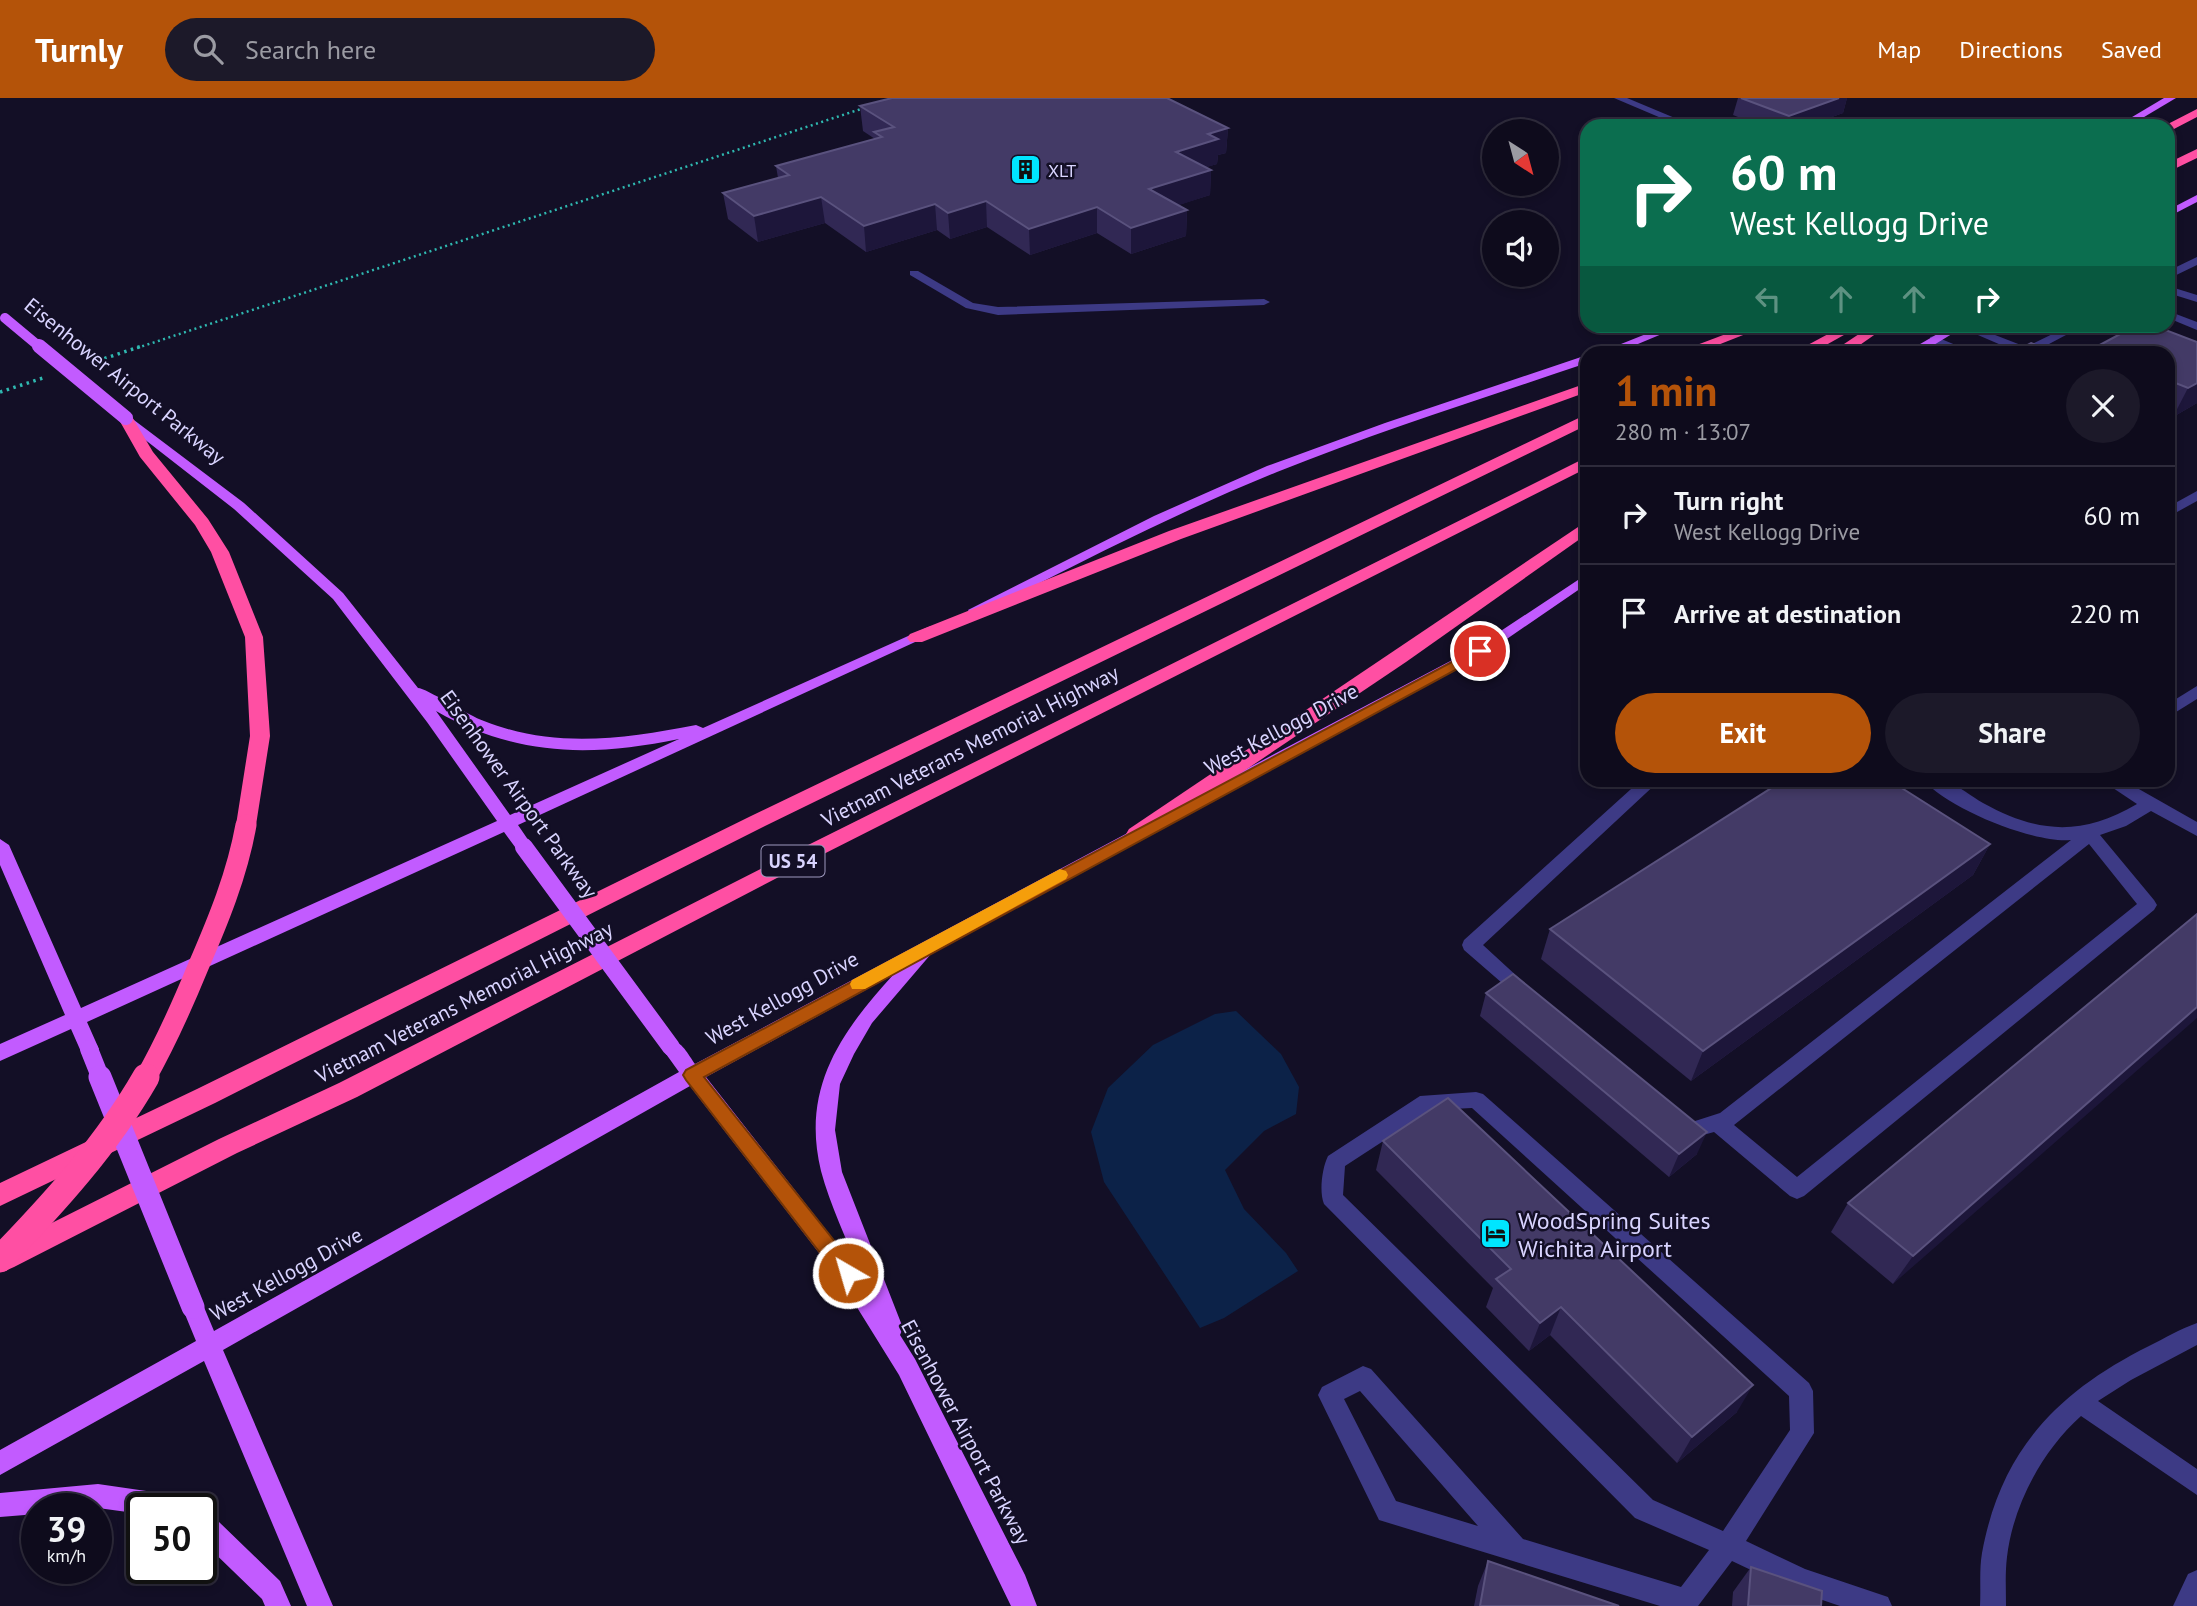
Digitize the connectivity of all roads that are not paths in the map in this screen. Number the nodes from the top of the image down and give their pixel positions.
1 (1619, 98) edge
2 (2171, 98) edge
3 (2197, 112) edge
4 (1672, 119) edge
5 (2134, 119) edge
6 (2175, 124) edge
7 (2197, 153) edge
8 (2175, 164) edge
9 (2196, 199) edge
10 (2175, 210) edge
11 (2197, 260) edge
12 (2175, 272) edge
13 (914, 273) dead end
14 (2175, 290) edge
15 (2197, 299) edge
16 (1264, 302) dead end
17 (3, 316) edge
18 (2175, 317) edge
19 (2197, 326) edge
20 (1657, 333) edge
21 (1739, 333) edge
22 (1764, 333) edge
23 (1839, 333) edge
24 (1869, 333) edge
25 (1948, 333) edge
26 (1979, 333) edge
27 (2063, 333) edge
28 (1934, 340) junction
29 (1623, 346) edge
30 (1703, 346) edge
31 (1737, 346) edge
32 (1814, 346) edge
33 (1849, 346) edge
34 (1923, 346) edge
35 (1948, 346) edge
36 (2013, 346) edge
37 (2036, 346) edge
38 (1580, 361) edge
39 (1580, 390) edge
40 (126, 418) junction
41 (1580, 422) edge
42 (1580, 466) edge
43 (2197, 495) edge
44 (2175, 509) edge
45 (1580, 531) edge
46 (1580, 583) edge
47 (916, 638) junction
48 (397, 672) junction
49 (2197, 691) edge
50 (2175, 707) edge
51 (727, 724) junction
52 (1644, 787) edge
53 (1943, 787) edge
54 (2121, 787) edge
55 (2150, 804) junction
56 (507, 824) junction
57 (2197, 831) edge
58 (1136, 834) junction
59 (2090, 834) junction
60 (0, 845) edge
61 (932, 945) junction
62 (1544, 1007) edge
63 (77, 1019) junction
64 (0, 1053) edge
65 (692, 1075) junction
66 (1668, 1114) edge
67 (1717, 1122) junction
68 (0, 1195) edge
69 (0, 1261) edge
70 (2197, 1333) edge
71 (208, 1346) junction
72 (907, 1367) junction
73 (2078, 1401) junction
74 (0, 1463) edge
75 (2197, 1483) edge
76 (126, 1500) edge
77 (0, 1504) edge
78 (217, 1538) edge
79 (1728, 1546) junction
80 (1516, 1549) junction
81 (2197, 1583) edge
82 (1833, 1598) edge
83 (278, 1606) edge
84 (320, 1606) edge
85 (1024, 1606) edge
86 (1879, 1606) edge
87 (1993, 1606) edge
88 (2186, 1606) edge

1 - 4 street
2 - 5 main road
3 - 6 highway
7 - 8 highway
9 - 10 main road
11 - 12 street
13 - 16 street
14 - 15 street
17 - 40 main road, Eisenhower Airport Parkway, bridge
18 - 19 street
20 - 29 main road
21 - 30 highway
22 - 31 highway
23 - 32 highway
24 - 33 highway
25 - 28 main road
26 - 36 street
27 - 37 street
28 - 34 main road
28 - 35 street
38 - 47 main road
39 - 47 highway
40 - 48 main road, Eisenhower Airport Parkway
40 - 69 highway, bridge
41 - 68 highway, Vietnam Veterans Memorial Highway / US 54
42 - 69 highway, Vietnam Veterans Memorial Highway / US 54
43 - 44 street
45 - 58 highway
46 - 58 main road, West Kellogg Drive
47 - 51 main road
48 - 51 main road
48 - 56 main road, Eisenhower Airport Parkway
49 - 50 street
51 - 56 main road
52 - 62 street
53 - 59 street
54 - 55 street
55 - 57 street
55 - 59 street
56 - 63 main road
56 - 65 main road, Eisenhower Airport Parkway, bridge
58 - 61 main road, West Kellogg Drive
59 - 67 street
59 - 67 street
60 - 63 main road
61 - 65 main road, West Kellogg Drive
61 - 72 main road
63 - 64 main road
63 - 71 main road, bridge
65 - 71 main road, West Kellogg Drive
65 - 72 main road, Eisenhower Airport Parkway
66 - 67 street
70 - 73 street
71 - 74 main road, West Kellogg Drive
71 - 84 main road
72 - 85 main road, Eisenhower Airport Parkway
73 - 75 street
73 - 87 street
76 - 77 main road
78 - 83 main road
79 - 79 street
79 - 80 street
79 - 82 street
80 - 80 street
81 - 88 street
82 - 86 street

